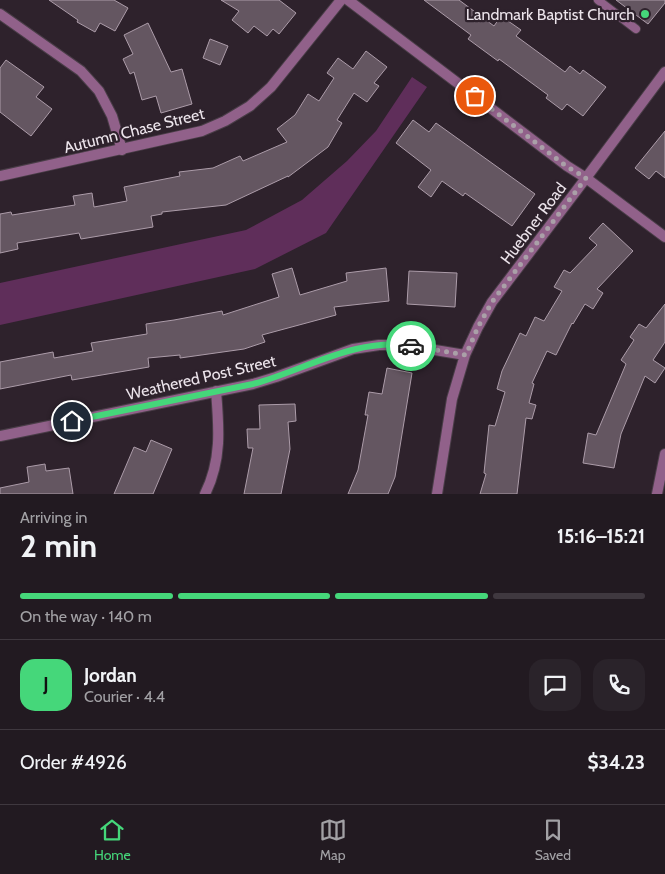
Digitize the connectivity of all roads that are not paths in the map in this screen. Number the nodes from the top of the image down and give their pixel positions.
1 (341, 0) edge
2 (348, 0) edge
3 (598, 0) edge
4 (0, 14) edge
5 (636, 29) dead end
6 (665, 72) edge
7 (122, 150) junction
8 (0, 176) edge
9 (586, 178) junction
10 (665, 237) edge
11 (466, 355) junction
12 (216, 391) junction
13 (0, 436) edge
14 (665, 454) edge
15 (206, 494) edge
16 (437, 494) edge
17 (657, 494) edge

1 - 7 street, Autumn Chase Street
2 - 9 street
3 - 5 lane
4 - 7 street
6 - 9 street, Huebner Road
7 - 8 street, Autumn Chase Street
9 - 10 street
9 - 11 street, Huebner Road
11 - 12 street, Weathered Post Street
11 - 16 street, Huebner Road
12 - 13 street, Weathered Post Street
12 - 15 street
14 - 17 street

